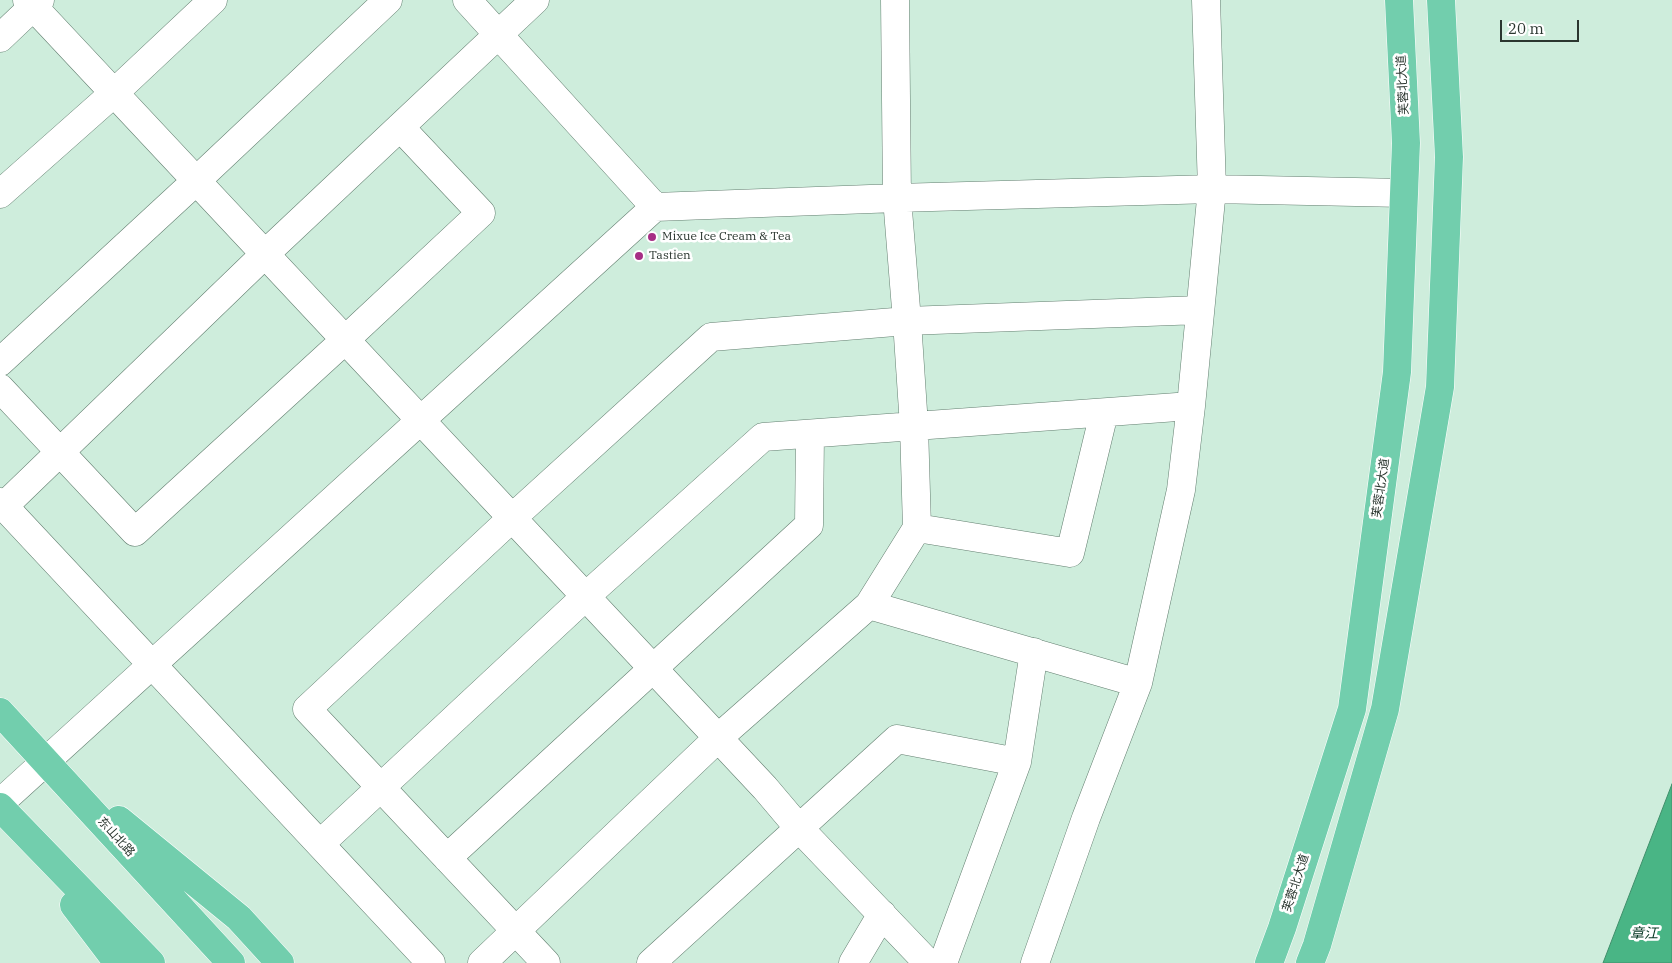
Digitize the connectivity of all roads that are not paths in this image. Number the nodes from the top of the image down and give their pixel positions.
1 (213, 0) edge
2 (388, 0) edge
3 (467, 0) edge
4 (535, 0) edge
5 (895, 0) edge
6 (1206, 0) edge
7 (1399, 0) edge
8 (1441, 0) edge
9 (34, 2) edge
10 (498, 35) junction
11 (0, 38) edge
12 (114, 93) junction
13 (400, 127) junction
14 (196, 181) junction
15 (1212, 189) junction
16 (1403, 193) junction
17 (0, 194) edge
18 (897, 198) junction
19 (655, 207) junction
20 (265, 254) junction
21 (1200, 310) junction
22 (907, 321) junction
23 (345, 340) junction
24 (0, 362) edge
25 (0, 388) edge
26 (1191, 406) junction
27 (1104, 413) junction
28 (421, 420) junction
29 (914, 426) junction
30 (810, 434) junction
31 (60, 452) junction
32 (2, 504) edge
33 (512, 518) junction
34 (917, 528) junction
35 (585, 597) junction
36 (869, 605) junction
37 (1034, 652) junction
38 (152, 665) junction
39 (652, 669) junction
40 (1138, 683) junction
41 (0, 712) edge
42 (718, 738) junction
43 (46, 761) junction
44 (1017, 762) junction
45 (381, 787) junction
46 (0, 803) edge
47 (0, 808) edge
48 (798, 827) junction
49 (320, 844) junction
50 (447, 858) junction
51 (882, 914) junction
52 (516, 931) junction
53 (118, 963) edge
54 (151, 963) edge
55 (230, 963) edge
56 (280, 963) edge
57 (431, 963) edge
58 (482, 963) edge
59 (546, 963) edge
60 (651, 963) edge
61 (852, 963) edge
62 (928, 963) edge
63 (943, 963) edge
64 (1035, 963) edge
65 (1269, 963) edge
66 (1310, 963) edge

1 - 12 street
2 - 14 street
3 - 10 street
4 - 10 street
5 - 18 street
6 - 15 street
7 - 16 main road, 芙蓉北大道
8 - 66 main road
9 - 11 street
9 - 12 street
10 - 13 street
10 - 19 street
12 - 14 street
12 - 17 street
13 - 20 street
13 - 23 street
14 - 20 street
14 - 24 street
15 - 16 street
15 - 18 street
15 - 21 street
16 - 65 main road, 芙蓉北大道
18 - 19 street
18 - 22 street
19 - 28 street
20 - 23 street
20 - 31 street
21 - 22 street
21 - 26 street
22 - 29 street
22 - 33 street
23 - 28 street
23 - 31 street
25 - 31 street
26 - 27 street
26 - 40 street
27 - 29 street
27 - 34 street
28 - 33 street
28 - 38 street
29 - 30 street
29 - 34 street
30 - 35 street
30 - 39 street
31 - 32 street
32 - 38 street
33 - 35 street
33 - 45 street
34 - 36 street
35 - 39 street
35 - 45 street
36 - 37 street
36 - 42 street
37 - 40 street
37 - 44 street
38 - 43 street
38 - 49 street
39 - 42 street
39 - 50 street
40 - 64 street
41 - 43 main road, 东山北路
42 - 48 street
42 - 52 street
43 - 46 street
43 - 55 main road, 东山北路
43 - 56 main road
44 - 48 street
44 - 63 street
45 - 49 street
45 - 50 street
47 - 53 main road
47 - 54 main road
48 - 51 street
48 - 60 street
49 - 57 street
50 - 52 street
51 - 61 street
51 - 62 street
52 - 58 street
52 - 59 street

